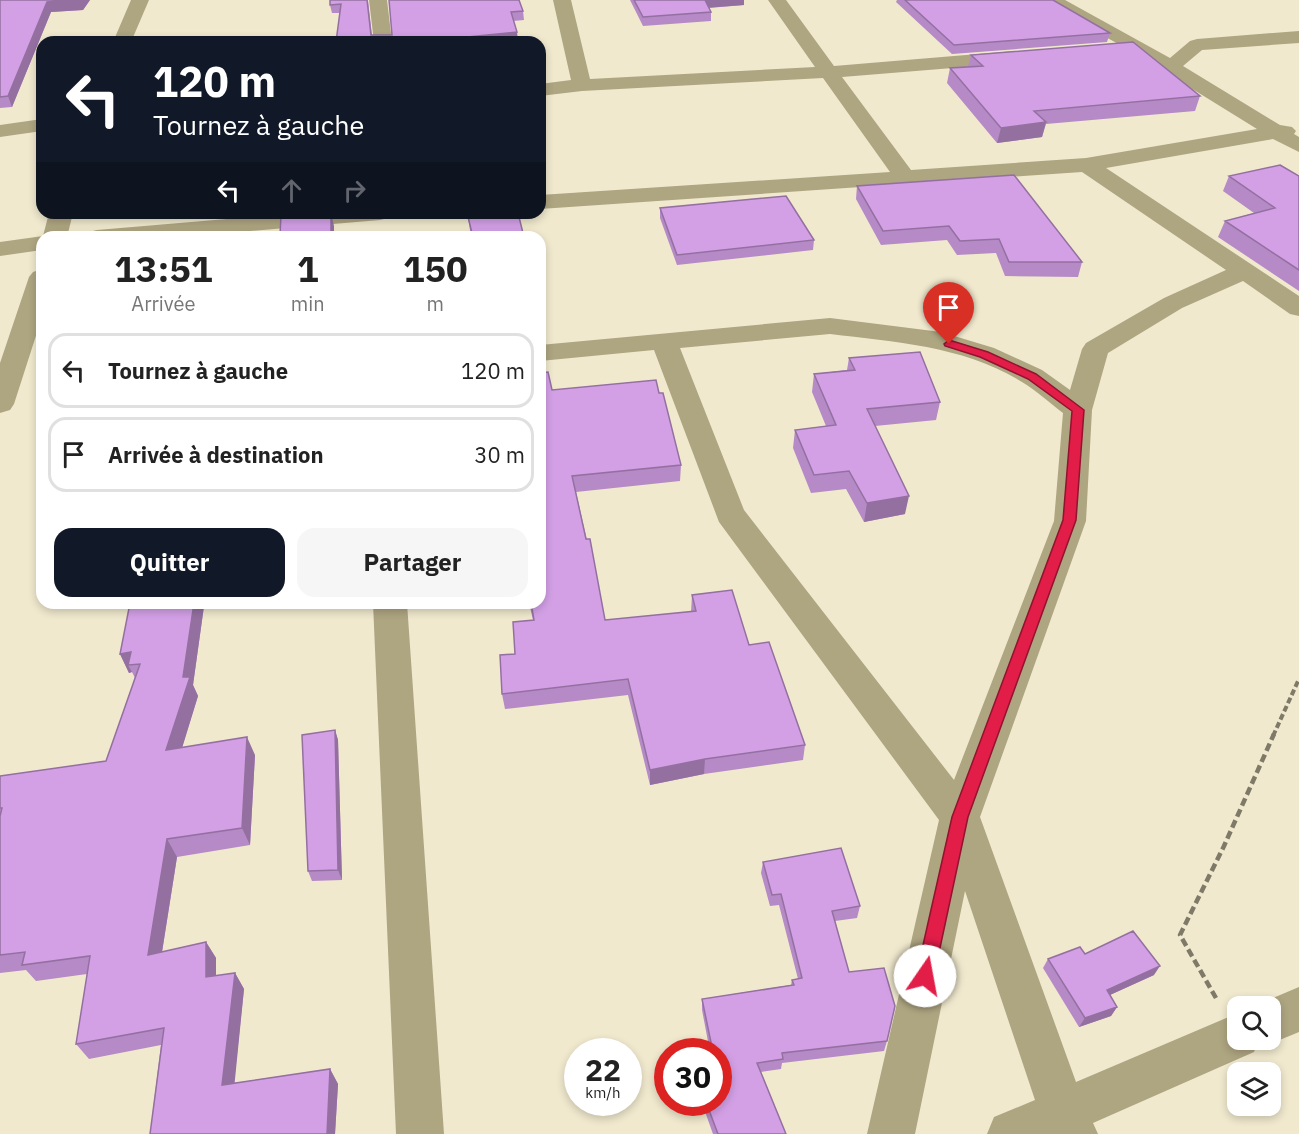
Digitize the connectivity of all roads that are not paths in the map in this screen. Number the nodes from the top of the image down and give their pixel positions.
1 (140, 0) edge
2 (378, 0) edge
3 (562, 0) edge
4 (777, 0) edge
5 (1052, 0) edge
6 (125, 36) edge
7 (382, 36) edge
8 (1299, 36) edge
9 (1138, 47) junction
10 (1102, 50) edge
11 (1030, 56) edge
12 (1170, 67) junction
13 (827, 72) junction
14 (582, 85) junction
15 (546, 89) edge
16 (36, 126) edge
17 (1299, 130) edge
18 (0, 131) edge
19 (1275, 132) junction
20 (1299, 146) edge
21 (1086, 165) junction
22 (904, 176) junction
23 (546, 202) edge
24 (309, 219) edge
25 (168, 231) edge
26 (36, 244) edge
27 (0, 249) edge
28 (1245, 271) junction
29 (36, 295) edge
30 (1299, 308) edge
31 (664, 341) junction
32 (546, 352) edge
33 (0, 404) edge
34 (1078, 410) junction
35 (390, 609) edge
36 (960, 817) junction
37 (1299, 1010) edge
38 (1281, 1017) edge
39 (1227, 1021) edge
40 (1068, 1122) edge
41 (420, 1134) edge
42 (891, 1134) edge
43 (1011, 1134) edge

1 - 6 street
2 - 7 street
3 - 14 street
4 - 13 street
5 - 9 street
8 - 12 street
9 - 10 street
9 - 12 street
11 - 13 street
12 - 19 street
13 - 14 street
13 - 22 street
14 - 15 street
16 - 18 street
17 - 19 street
19 - 20 street
19 - 21 street
21 - 22 street
21 - 28 street
22 - 23 street
24 - 25 street
26 - 27 street
28 - 30 street
28 - 34 street
29 - 33 street
31 - 32 street
31 - 34 street
31 - 36 street
34 - 36 street
35 - 41 street
36 - 40 street
36 - 42 street
37 - 38 street
39 - 40 street
40 - 43 street

